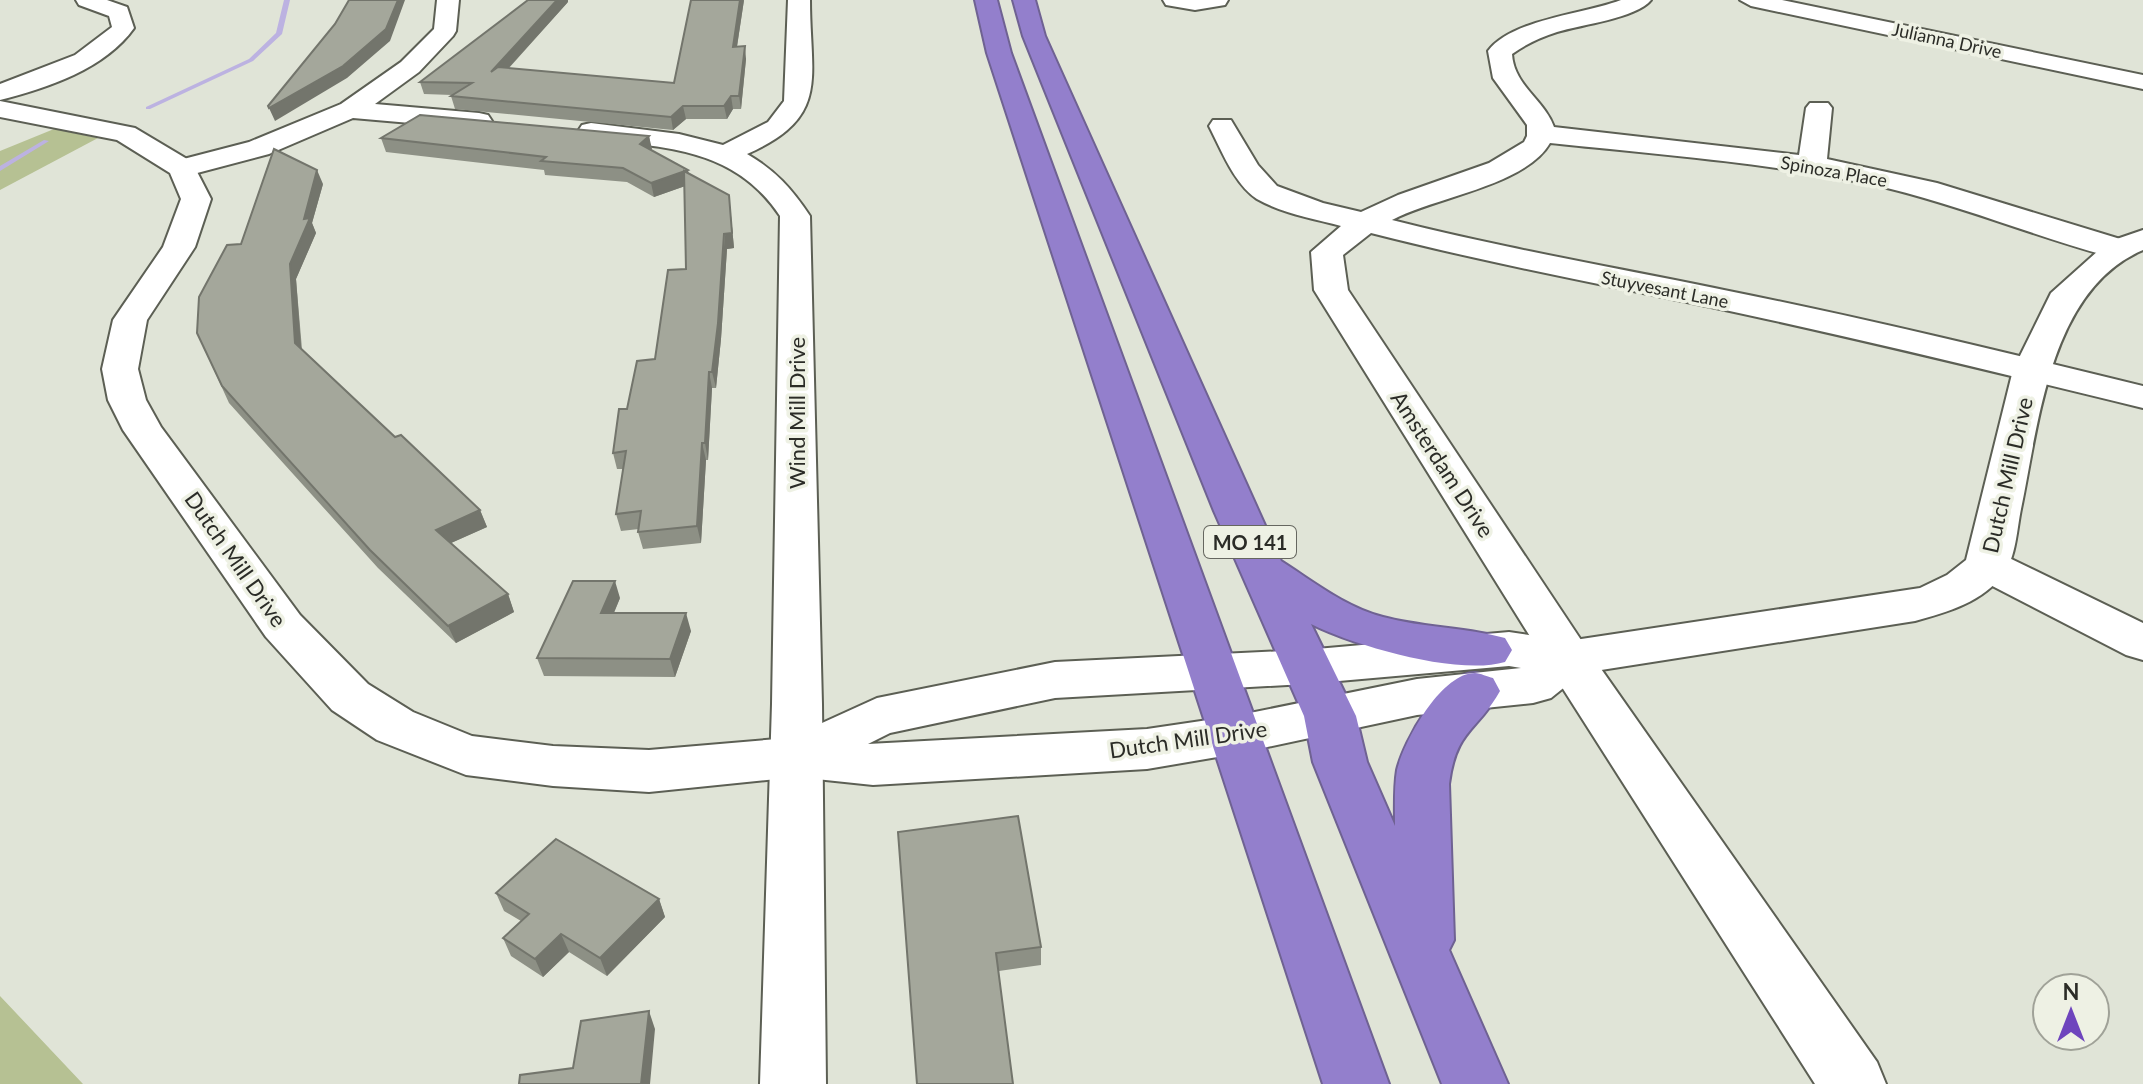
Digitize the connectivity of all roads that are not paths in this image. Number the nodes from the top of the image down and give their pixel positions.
1 (87, 0) edge
2 (448, 0) edge
3 (799, 0) edge
4 (986, 0) edge
5 (1024, 0) edge
6 (1174, 0) edge
7 (1217, 0) edge
8 (1640, 0) edge
9 (1751, 0) edge
10 (2143, 82) edge
11 (0, 92) edge
12 (1819, 108) dead end
13 (0, 109) edge
14 (350, 110) junction
15 (1206, 119) dead end
16 (504, 123) edge
17 (567, 129) edge
18 (1541, 134) junction
19 (725, 154) junction
20 (1812, 166) junction
21 (182, 168) junction
22 (1362, 223) junction
23 (2131, 244) edge
24 (2031, 370) junction
25 (2143, 397) edge
26 (1987, 565) junction
27 (1264, 571) junction
28 (2143, 643) edge
29 (1568, 658) junction
30 (1305, 667) junction
31 (1213, 670) junction
32 (1481, 670) junction
33 (1330, 716) junction
34 (1235, 735) junction
35 (797, 757) junction
36 (1424, 963) junction
37 (793, 1084) edge
38 (1356, 1084) edge
39 (1475, 1084) edge
40 (1853, 1084) edge

1 - 11 street
2 - 14 street
3 - 19 street
4 - 31 highway, MO 141
5 - 27 highway, MO 141
6 - 7 street
8 - 18 street
9 - 10 street, Julianna Drive
12 - 20 street
13 - 21 street
14 - 16 street
14 - 21 street
15 - 22 street, Stuyvesant Lane
17 - 19 street, Wind Mill Drive
18 - 20 street, Spinoza Place
18 - 22 street, Amsterdam Drive
19 - 35 street, Wind Mill Drive
20 - 23 street, Spinoza Place
21 - 35 street, Dutch Mill Drive
22 - 24 street, Stuyvesant Lane
22 - 29 street, Amsterdam Drive
23 - 24 street, Dutch Mill Drive
24 - 25 street, Stuyvesant Lane
24 - 26 street, Dutch Mill Drive
26 - 28 street
26 - 29 street, Dutch Mill Drive
27 - 30 highway, MO 141
27 - 32 highway
29 - 32 street, Dutch Mill Drive
29 - 40 street, Amsterdam Drive
30 - 31 street, Dutch Mill Drive
30 - 32 street, Dutch Mill Drive
30 - 33 highway, MO 141
31 - 34 highway, MO 141
31 - 35 street, Dutch Mill Drive
32 - 33 street, Dutch Mill Drive
32 - 36 highway
33 - 34 street, Dutch Mill Drive
33 - 36 highway, MO 141
34 - 35 street, Dutch Mill Drive
34 - 38 highway, MO 141
35 - 37 street, Wind Mill Drive
36 - 39 highway, MO 141

